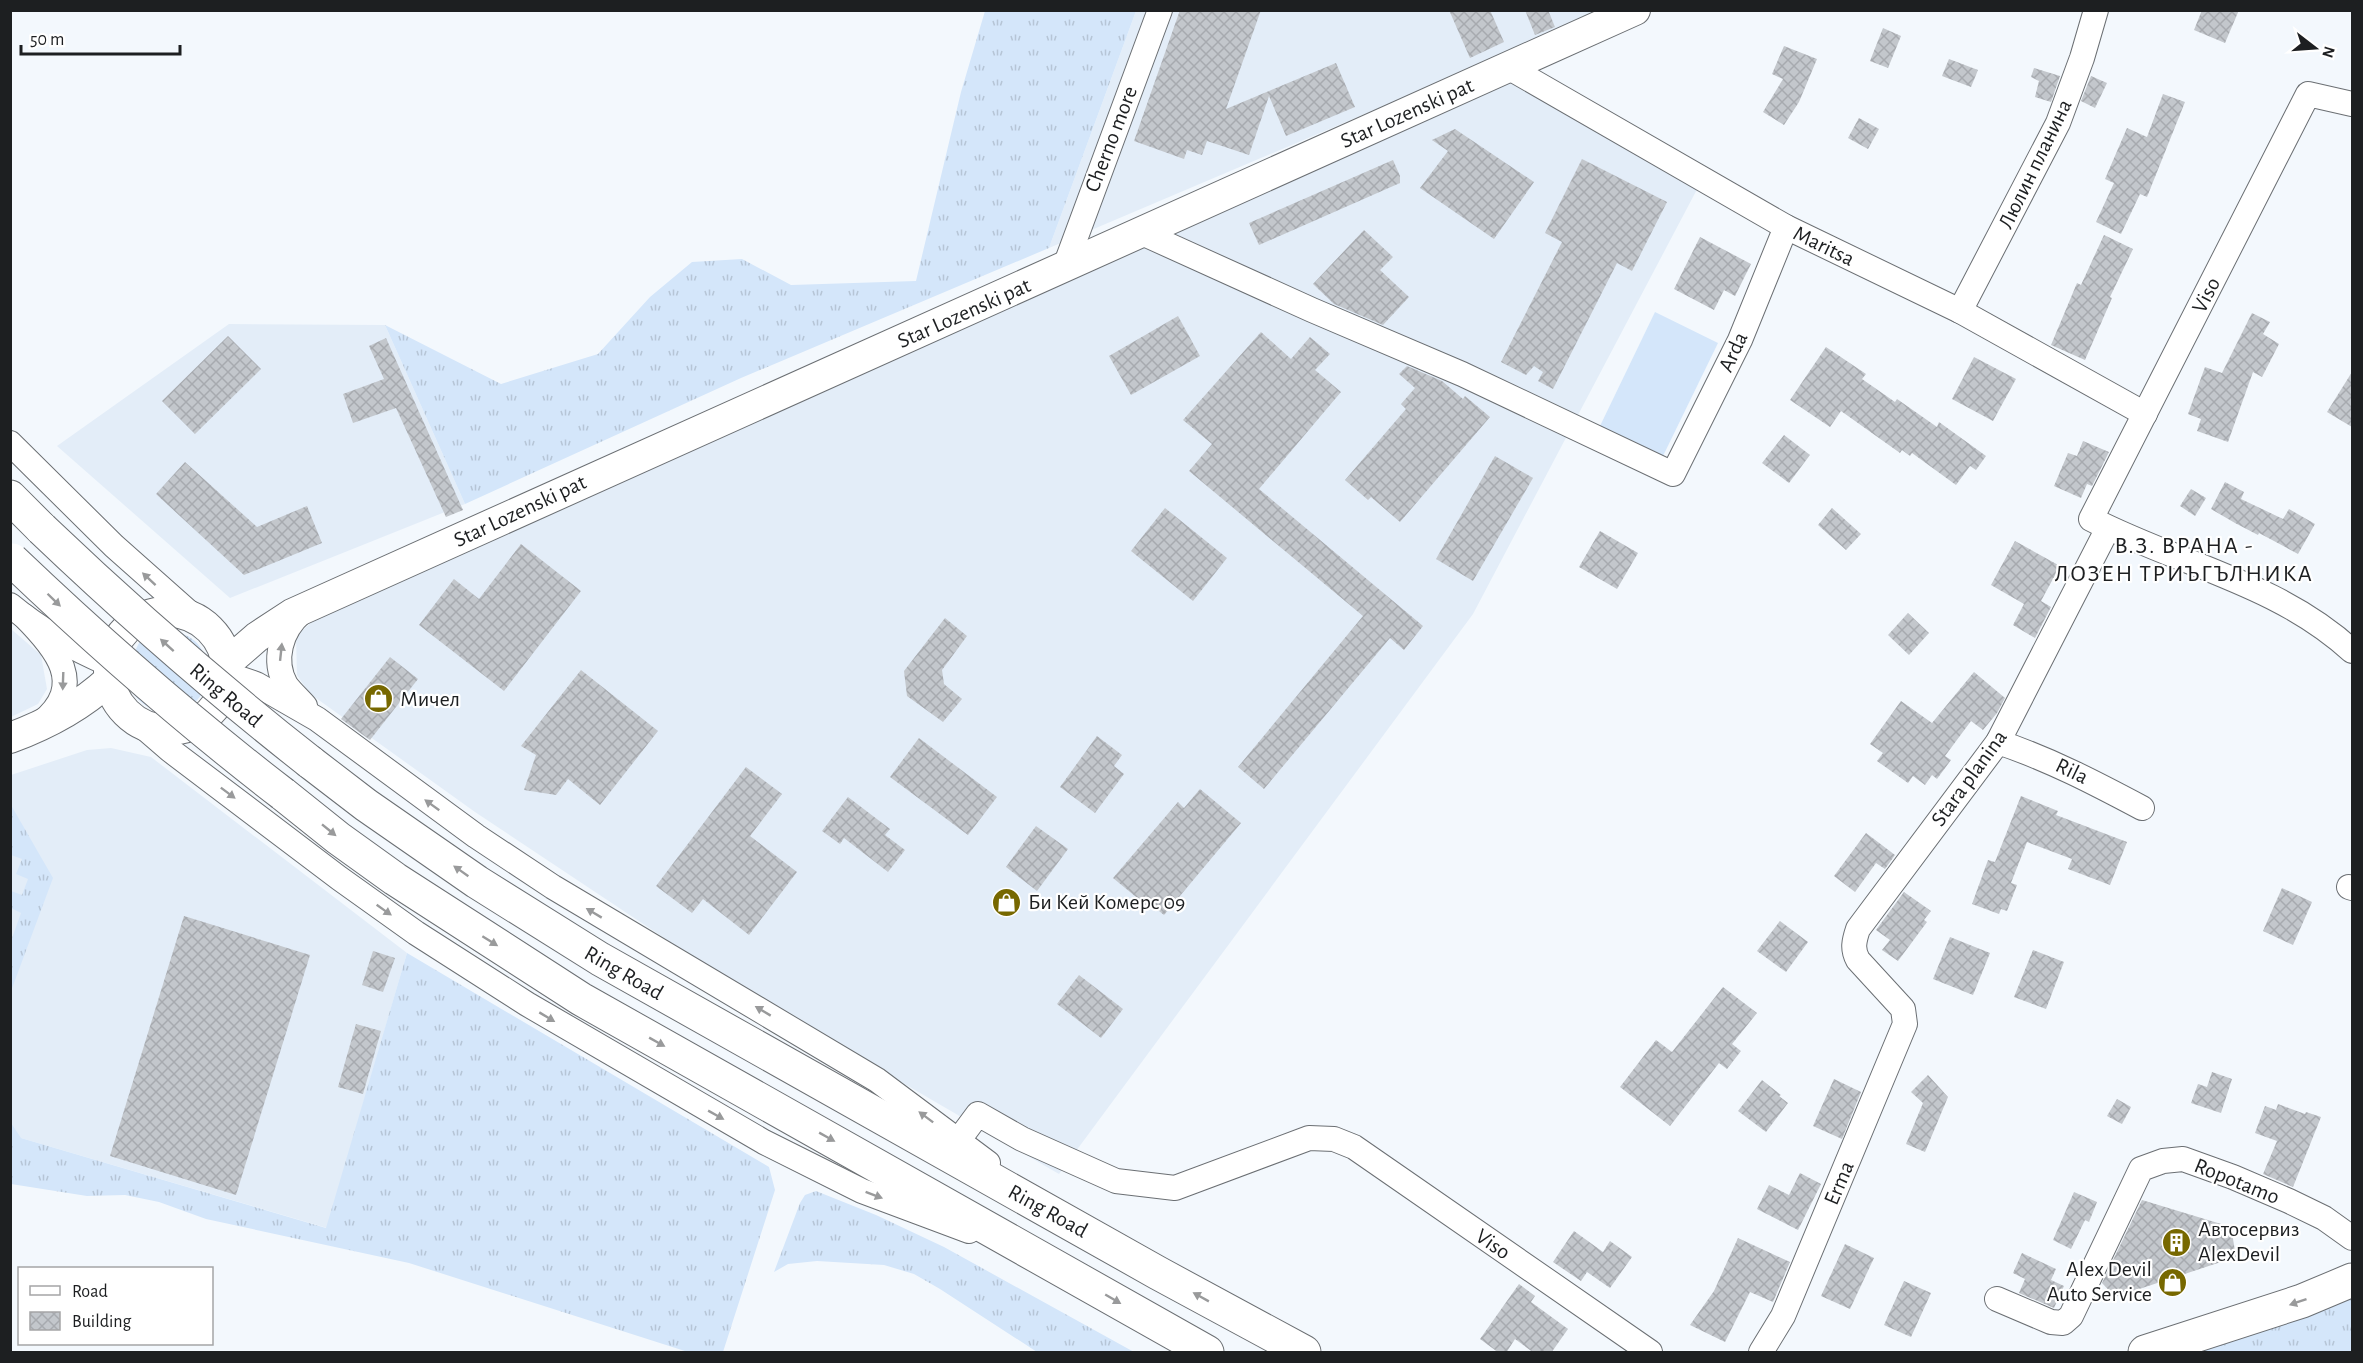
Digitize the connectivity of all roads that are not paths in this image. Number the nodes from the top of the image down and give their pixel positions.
1 (1160, 10) edge
2 (1635, 10) edge
3 (2096, 10) edge
4 (1508, 67) junction
5 (2352, 104) edge
6 (1786, 227) junction
7 (1142, 233) junction
8 (1064, 269) junction
9 (1960, 311) junction
10 (2145, 414) junction
11 (10, 443) edge
12 (10, 497) edge
13 (2108, 528) junction
14 (11, 559) edge
15 (17, 610) edge
16 (301, 610) junction
17 (200, 622) junction
18 (2352, 651) edge
19 (227, 668) junction
20 (109, 672) junction
21 (129, 715) junction
22 (61, 716) junction
23 (317, 719) junction
24 (21, 734) edge
25 (1998, 742) junction
26 (2142, 808) dead end
27 (1903, 1009) joint
28 (958, 1141) junction
29 (1075, 1226) junction
30 (2352, 1238) edge
31 (1063, 1269) junction
32 (2352, 1280) edge
33 (1997, 1299) dead end
34 (1252, 1325) junction
35 (1207, 1353) edge
36 (1304, 1353) edge
37 (1325, 1353) edge
38 (1650, 1353) edge
39 (1761, 1353) edge
40 (2145, 1353) edge

1 - 8 street, Cherno more
2 - 4 street, Star Lozenski pat
3 - 9 street, Люлин планина
4 - 6 street, Maritsa
4 - 7 street, Star Lozenski pat
5 - 10 street, Viso
6 - 7 street, Arda
6 - 9 street, Maritsa
7 - 8 street, Star Lozenski pat
8 - 16 street, Star Lozenski pat
9 - 10 street, Maritsa
10 - 13 street, Viso
17 -> 11 street
29 -> 12 highway, Ring Road, bridge
13 - 18 street
13 - 25 street, Stara planina
14 -> 31 highway, Ring Road, bridge
15 - 20 street
15 -> 24 street
16 - 17 street, Star Lozenski pat
16 - 19 street, Star Lozenski pat
23 -> 16 street
17 - 19 street
17 - 20 street
19 - 21 street
19 - 23 street
20 - 21 street
20 - 22 street
21 - 22 street
21 -> 31 street, Ring Road
22 - 24 street
28 -> 23 street
25 - 26 street, Rila
25 - 27 street, Stara planina
27 - 39 street, Erma
28 - 29 street
28 - 38 street, Viso
34 -> 29 highway, Ring Road
30 - 33 street, Ropotamo
31 -> 35 highway, Ring Road
32 -> 40 highway
34 - 36 highway, Ring Road
34 - 37 highway

